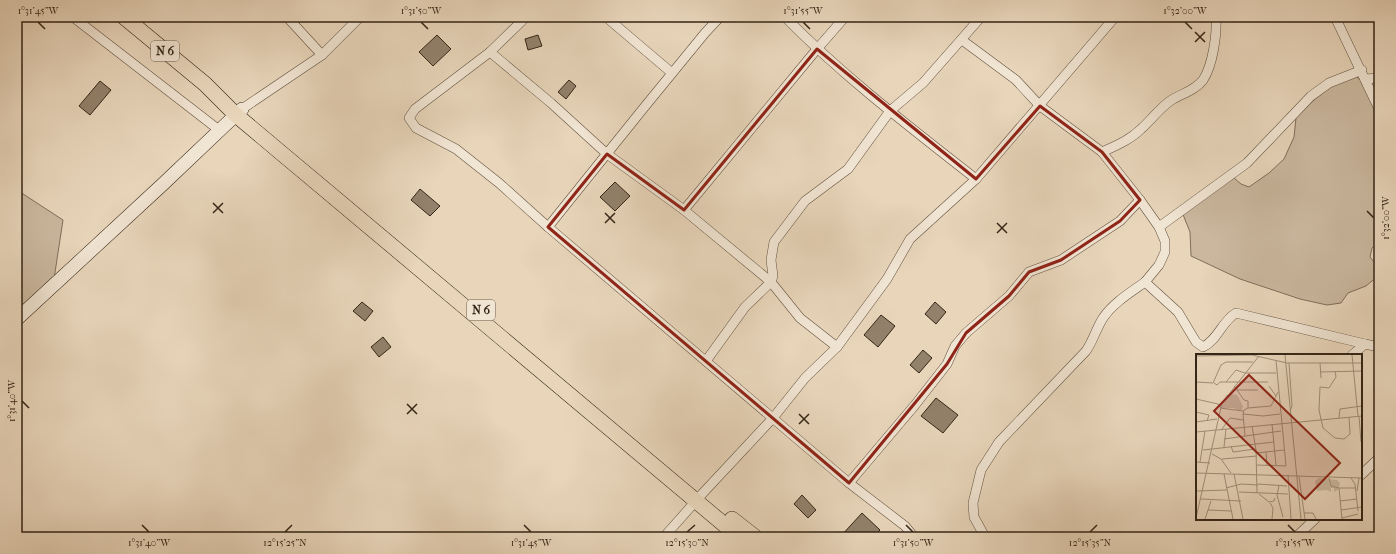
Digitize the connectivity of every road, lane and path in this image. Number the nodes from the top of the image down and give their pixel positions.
1 (73, 17) edge
2 (124, 17) edge
3 (287, 17) edge
4 (360, 17) edge
5 (526, 17) edge
6 (606, 17) edge
7 (720, 17) edge
8 (785, 17) edge
9 (845, 17) edge
10 (981, 17) edge
11 (1115, 17) edge
12 (1216, 17) edge
13 (1335, 17) edge
14 (962, 40) junction
15 (817, 49) junction
16 (490, 52) junction
17 (322, 55) junction
18 (672, 73) junction
19 (1363, 74) junction
20 (1379, 78) edge
21 (1040, 106) junction
22 (1379, 109) edge
23 (890, 111) junction
24 (239, 112) junction
25 (219, 130) junction
26 (1102, 152) junction
27 (606, 154) junction
28 (976, 180) junction
29 (1140, 200) junction
30 (684, 210) junction
31 (548, 227) junction
32 (1159, 227) junction
33 (771, 282) junction
34 (1145, 282) junction
35 (17, 319) edge
36 (1365, 344) junction
37 (837, 347) junction
38 (1379, 347) edge
39 (1353, 354) edge
40 (706, 361) junction
41 (773, 418) junction
42 (1379, 458) edge
43 (1362, 474) edge
44 (849, 483) junction
45 (699, 497) junction
46 (1314, 520) edge
47 (664, 537) edge
48 (739, 537) edge
49 (755, 537) edge
50 (914, 537) edge
51 (985, 537) edge
52 (1296, 537) edge

1 - 25 street
2 - 24 main road, N 6
3 - 17 street
4 - 17 street
5 - 16 street
6 - 18 street
7 - 18 street
8 - 15 street
9 - 15 street
10 - 14 street
11 - 21 street
12 - 26 street
13 - 19 street
14 - 21 street
14 - 23 street
15 - 23 street
15 - 30 street
16 - 27 street
16 - 31 street
17 - 24 street
18 - 27 street
19 - 20 street
19 - 22 street
19 - 32 street
21 - 26 street
21 - 28 street
23 - 28 street
23 - 33 street
24 - 25 street
24 - 45 main road, N 6
25 - 35 street
26 - 29 street
27 - 30 street
27 - 31 street
28 - 37 street
29 - 32 street
29 - 44 street
30 - 33 street
31 - 40 street
32 - 34 street
33 - 37 street
33 - 40 street
34 - 36 street
34 - 51 street
36 - 38 street
36 - 39 street
37 - 41 street
40 - 41 street
41 - 44 street
41 - 45 street
42 - 43 street
44 - 50 street
45 - 47 street
45 - 48 main road, N 6
45 - 49 main road, N 6
46 - 52 street

